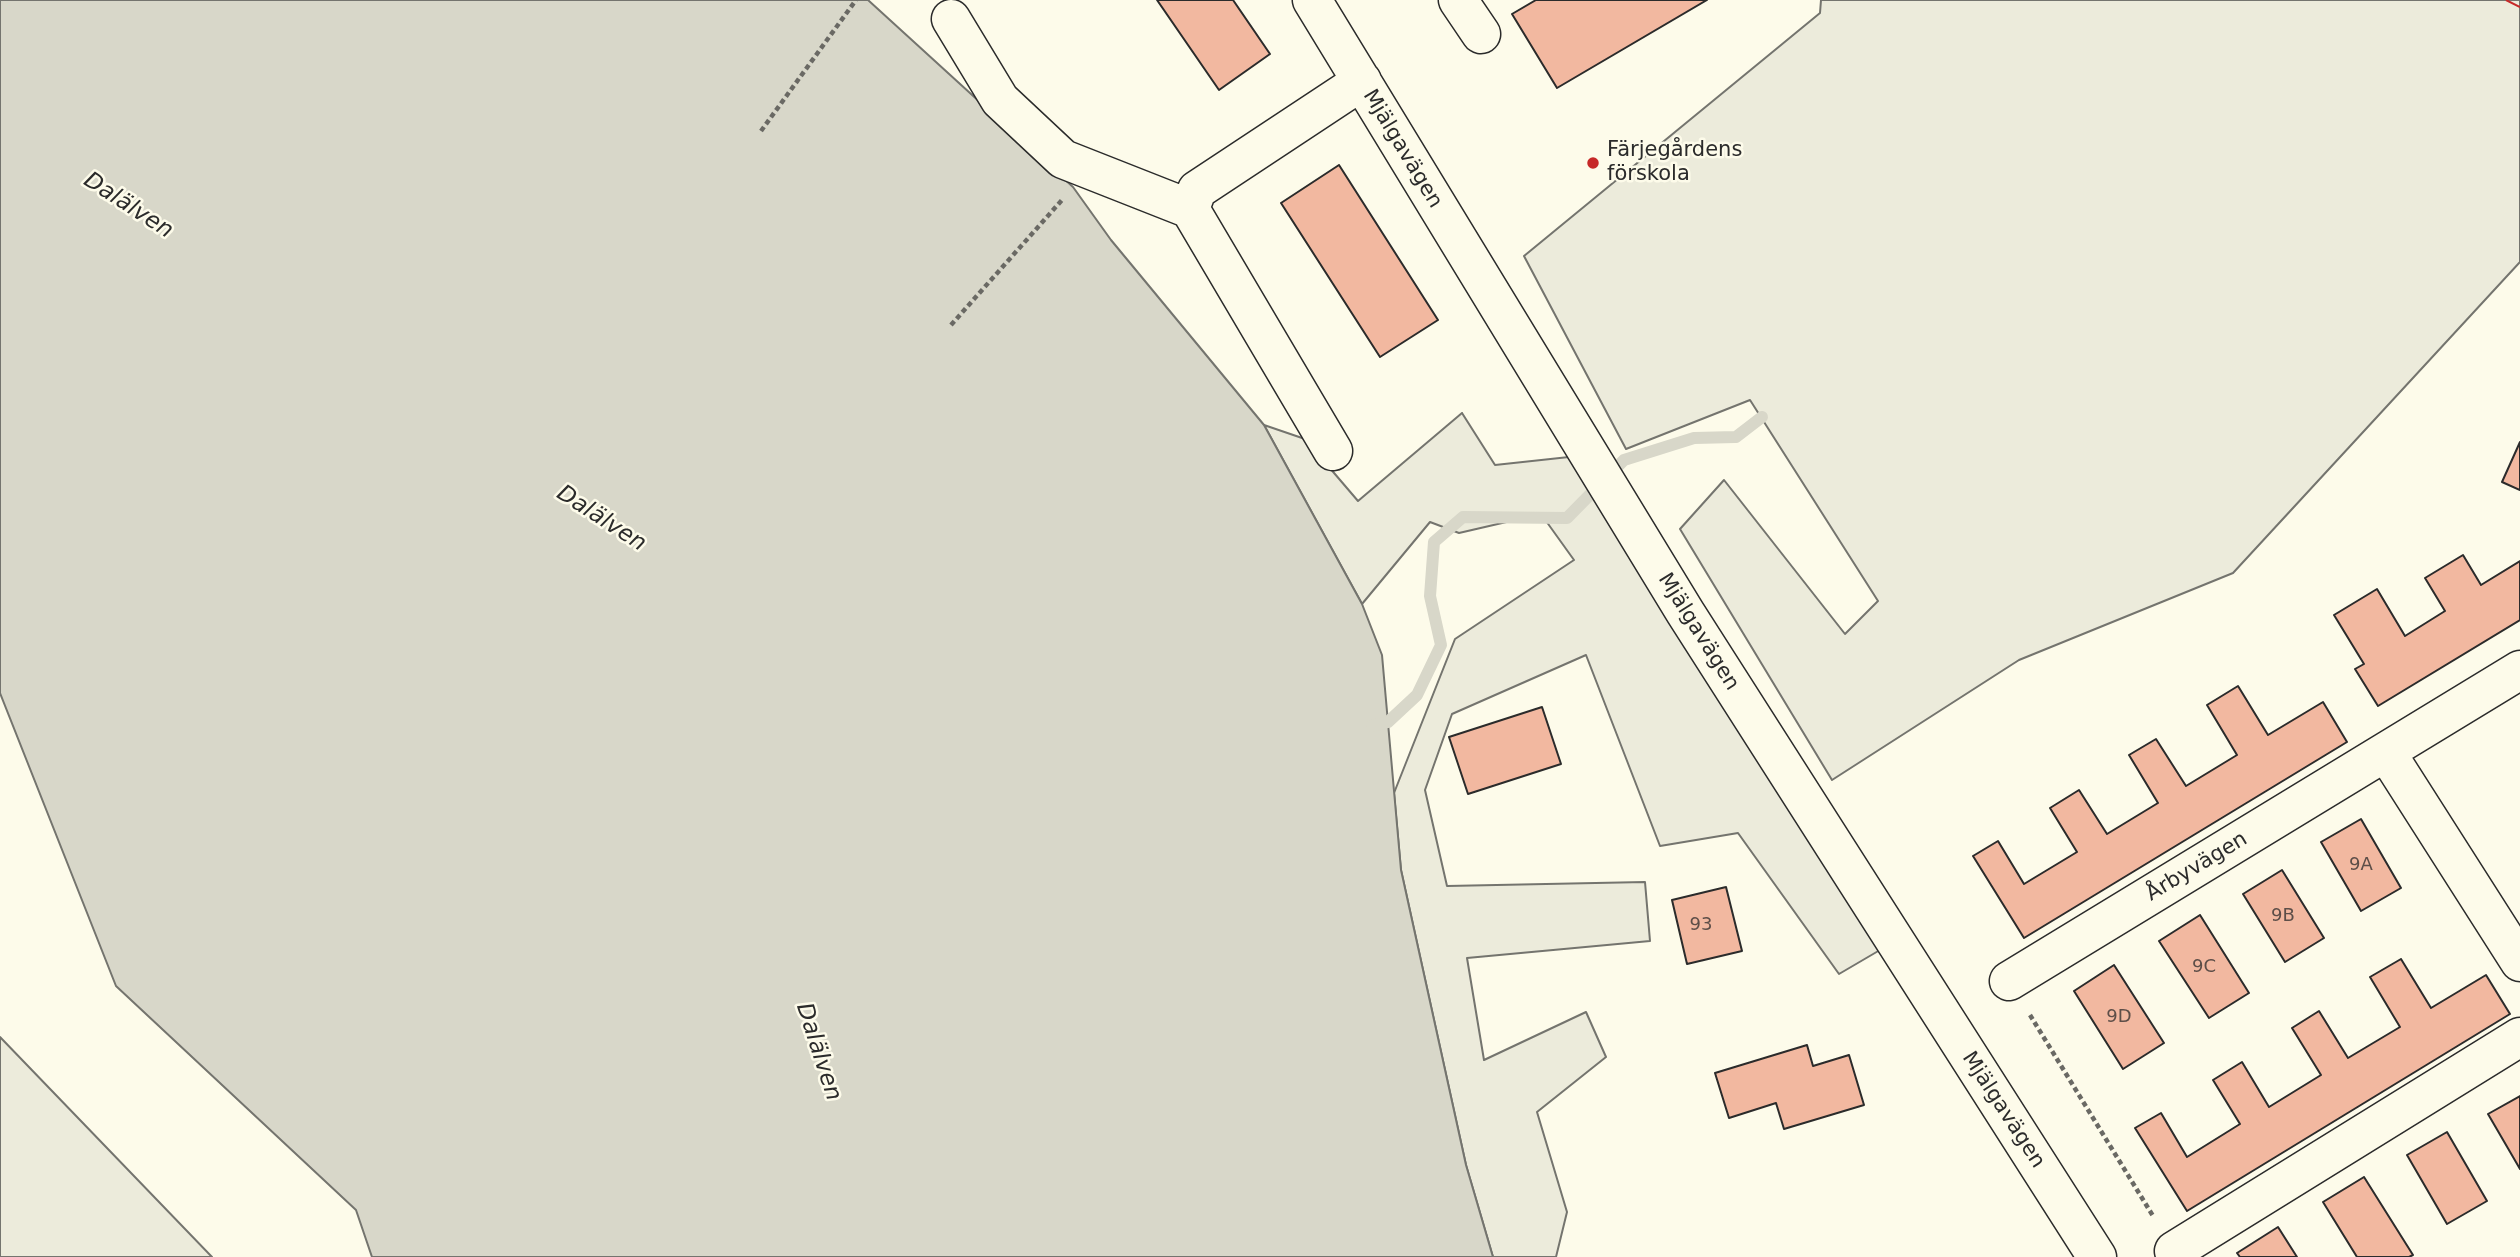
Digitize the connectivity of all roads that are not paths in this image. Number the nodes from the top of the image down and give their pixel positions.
1 (1312, 0) edge
2 (1458, 0) edge
3 (951, 19) dead end
4 (1481, 34) dead end
5 (1362, 82) junction
6 (1190, 209) junction
7 (1333, 451) dead end
8 (2520, 670) edge
9 (2386, 752) junction
10 (2520, 962) edge
11 (2009, 981) road end
12 (2520, 1037) edge
13 (2174, 1251) road end
14 (2097, 1257) edge

1 - 5 street, Mjälgavägen
2 - 4 street
3 - 6 street
5 - 6 street
5 - 14 street, Mjälgavägen
6 - 7 street
8 - 9 street, Årbyvägen
9 - 10 street
9 - 11 street, Årbyvägen
12 - 13 street

